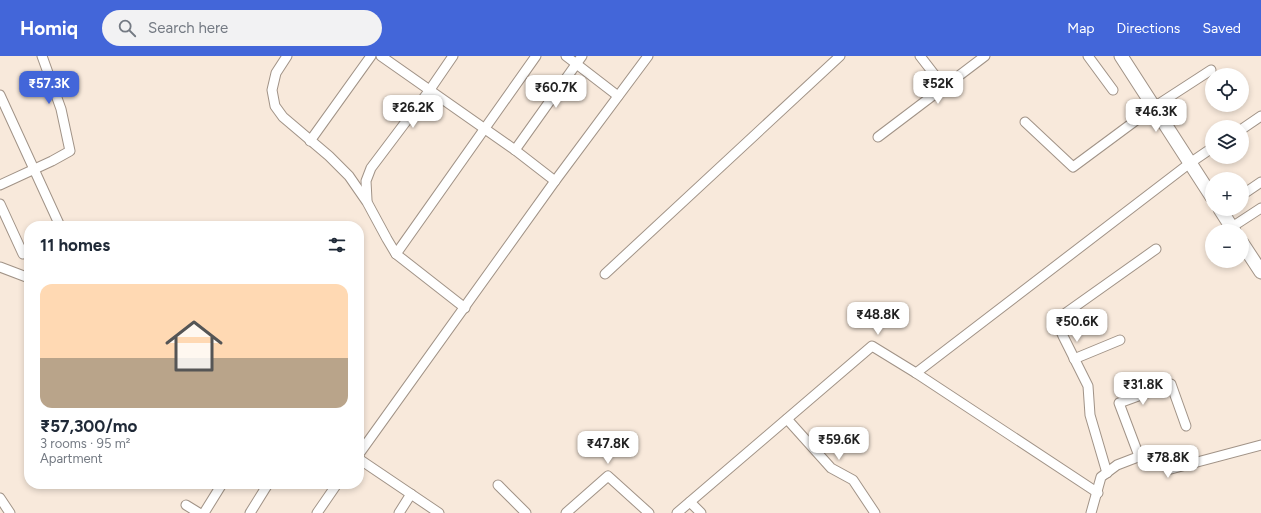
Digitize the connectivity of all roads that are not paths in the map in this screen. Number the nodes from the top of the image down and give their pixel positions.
1 (42, 56) edge
2 (289, 56) edge
3 (371, 56) edge
4 (381, 56) edge
5 (453, 56) edge
6 (536, 56) edge
7 (566, 56) edge
8 (648, 56) edge
9 (840, 56) edge
10 (920, 56) edge
11 (986, 56) edge
12 (1088, 56) edge
13 (1121, 56) edge
14 (579, 60) edge
15 (1205, 74) edge
16 (944, 87) junction
17 (1113, 90) dead end
18 (429, 91) junction
19 (0, 95) edge
20 (618, 96) junction
21 (1154, 107) junction
22 (1261, 116) edge
23 (1025, 122) dead end
24 (1249, 124) edge
25 (484, 129) junction
26 (878, 137) dead end
27 (310, 141) junction
28 (514, 150) junction
29 (1205, 153) edge
30 (1190, 163) junction
31 (34, 169) junction
32 (555, 181) junction
33 (1261, 182) edge
34 (0, 185) edge
35 (1205, 186) edge
36 (1249, 190) edge
37 (367, 202) junction
38 (0, 204) edge
39 (1261, 208) edge
40 (58, 221) edge
41 (1240, 224) edge
42 (1156, 249) dead end
43 (23, 254) dead end
44 (396, 254) junction
45 (1249, 254) edge
46 (0, 267) edge
47 (1261, 272) edge
48 (605, 274) dead end
49 (24, 276) edge
50 (464, 308) junction
51 (1120, 340) dead end
52 (1074, 359) junction
53 (916, 373) junction
54 (787, 419) junction
55 (1186, 426) dead end
56 (1261, 444) edge
57 (364, 447) edge
58 (1139, 456) junction
59 (364, 462) edge
60 (1107, 473) junction
61 (498, 485) dead end
62 (219, 489) edge
63 (265, 489) edge
64 (334, 489) edge
65 (1098, 493) junction
66 (411, 494) junction
67 (0, 498) edge
68 (690, 502) junction
69 (186, 504) dead end
70 (10, 513) edge
71 (199, 513) edge
72 (204, 513) edge
73 (250, 513) edge
74 (317, 513) edge
75 (399, 513) edge
76 (440, 513) edge
77 (526, 513) edge
78 (566, 513) edge
79 (649, 513) edge
80 (677, 513) edge
81 (701, 513) edge
82 (876, 513) edge
83 (1091, 513) edge

1 - 31 street
2 - 27 street
3 - 27 street
4 - 18 street
5 - 18 street
6 - 25 street
7 - 14 street
8 - 20 street
9 - 48 street
10 - 16 street
11 - 16 street
12 - 17 street
13 - 21 main road
14 - 20 street
14 - 28 street
15 - 21 street
16 - 26 street
18 - 25 street
18 - 37 street
19 - 31 street
20 - 32 street
21 - 23 street
21 - 30 main road
22 - 24 street
25 - 28 street
25 - 44 street
27 - 37 street
28 - 32 street
29 - 30 street
30 - 35 main road
30 - 53 street
31 - 34 street
31 - 40 street
32 - 50 street
33 - 36 street
37 - 44 street
38 - 43 street
39 - 41 street
42 - 52 street
44 - 50 street
45 - 47 main road
46 - 49 street
50 - 57 street
51 - 52 street
52 - 60 street
53 - 54 street
53 - 65 street
54 - 68 street
54 - 82 street
55 - 58 street
56 - 58 street
58 - 60 street
59 - 66 street
60 - 65 street
61 - 77 street
62 - 72 street
63 - 73 street
64 - 74 street
65 - 83 street
66 - 75 street
66 - 76 street
67 - 70 street
68 - 80 street
68 - 81 street
69 - 71 street
78 - 79 street

